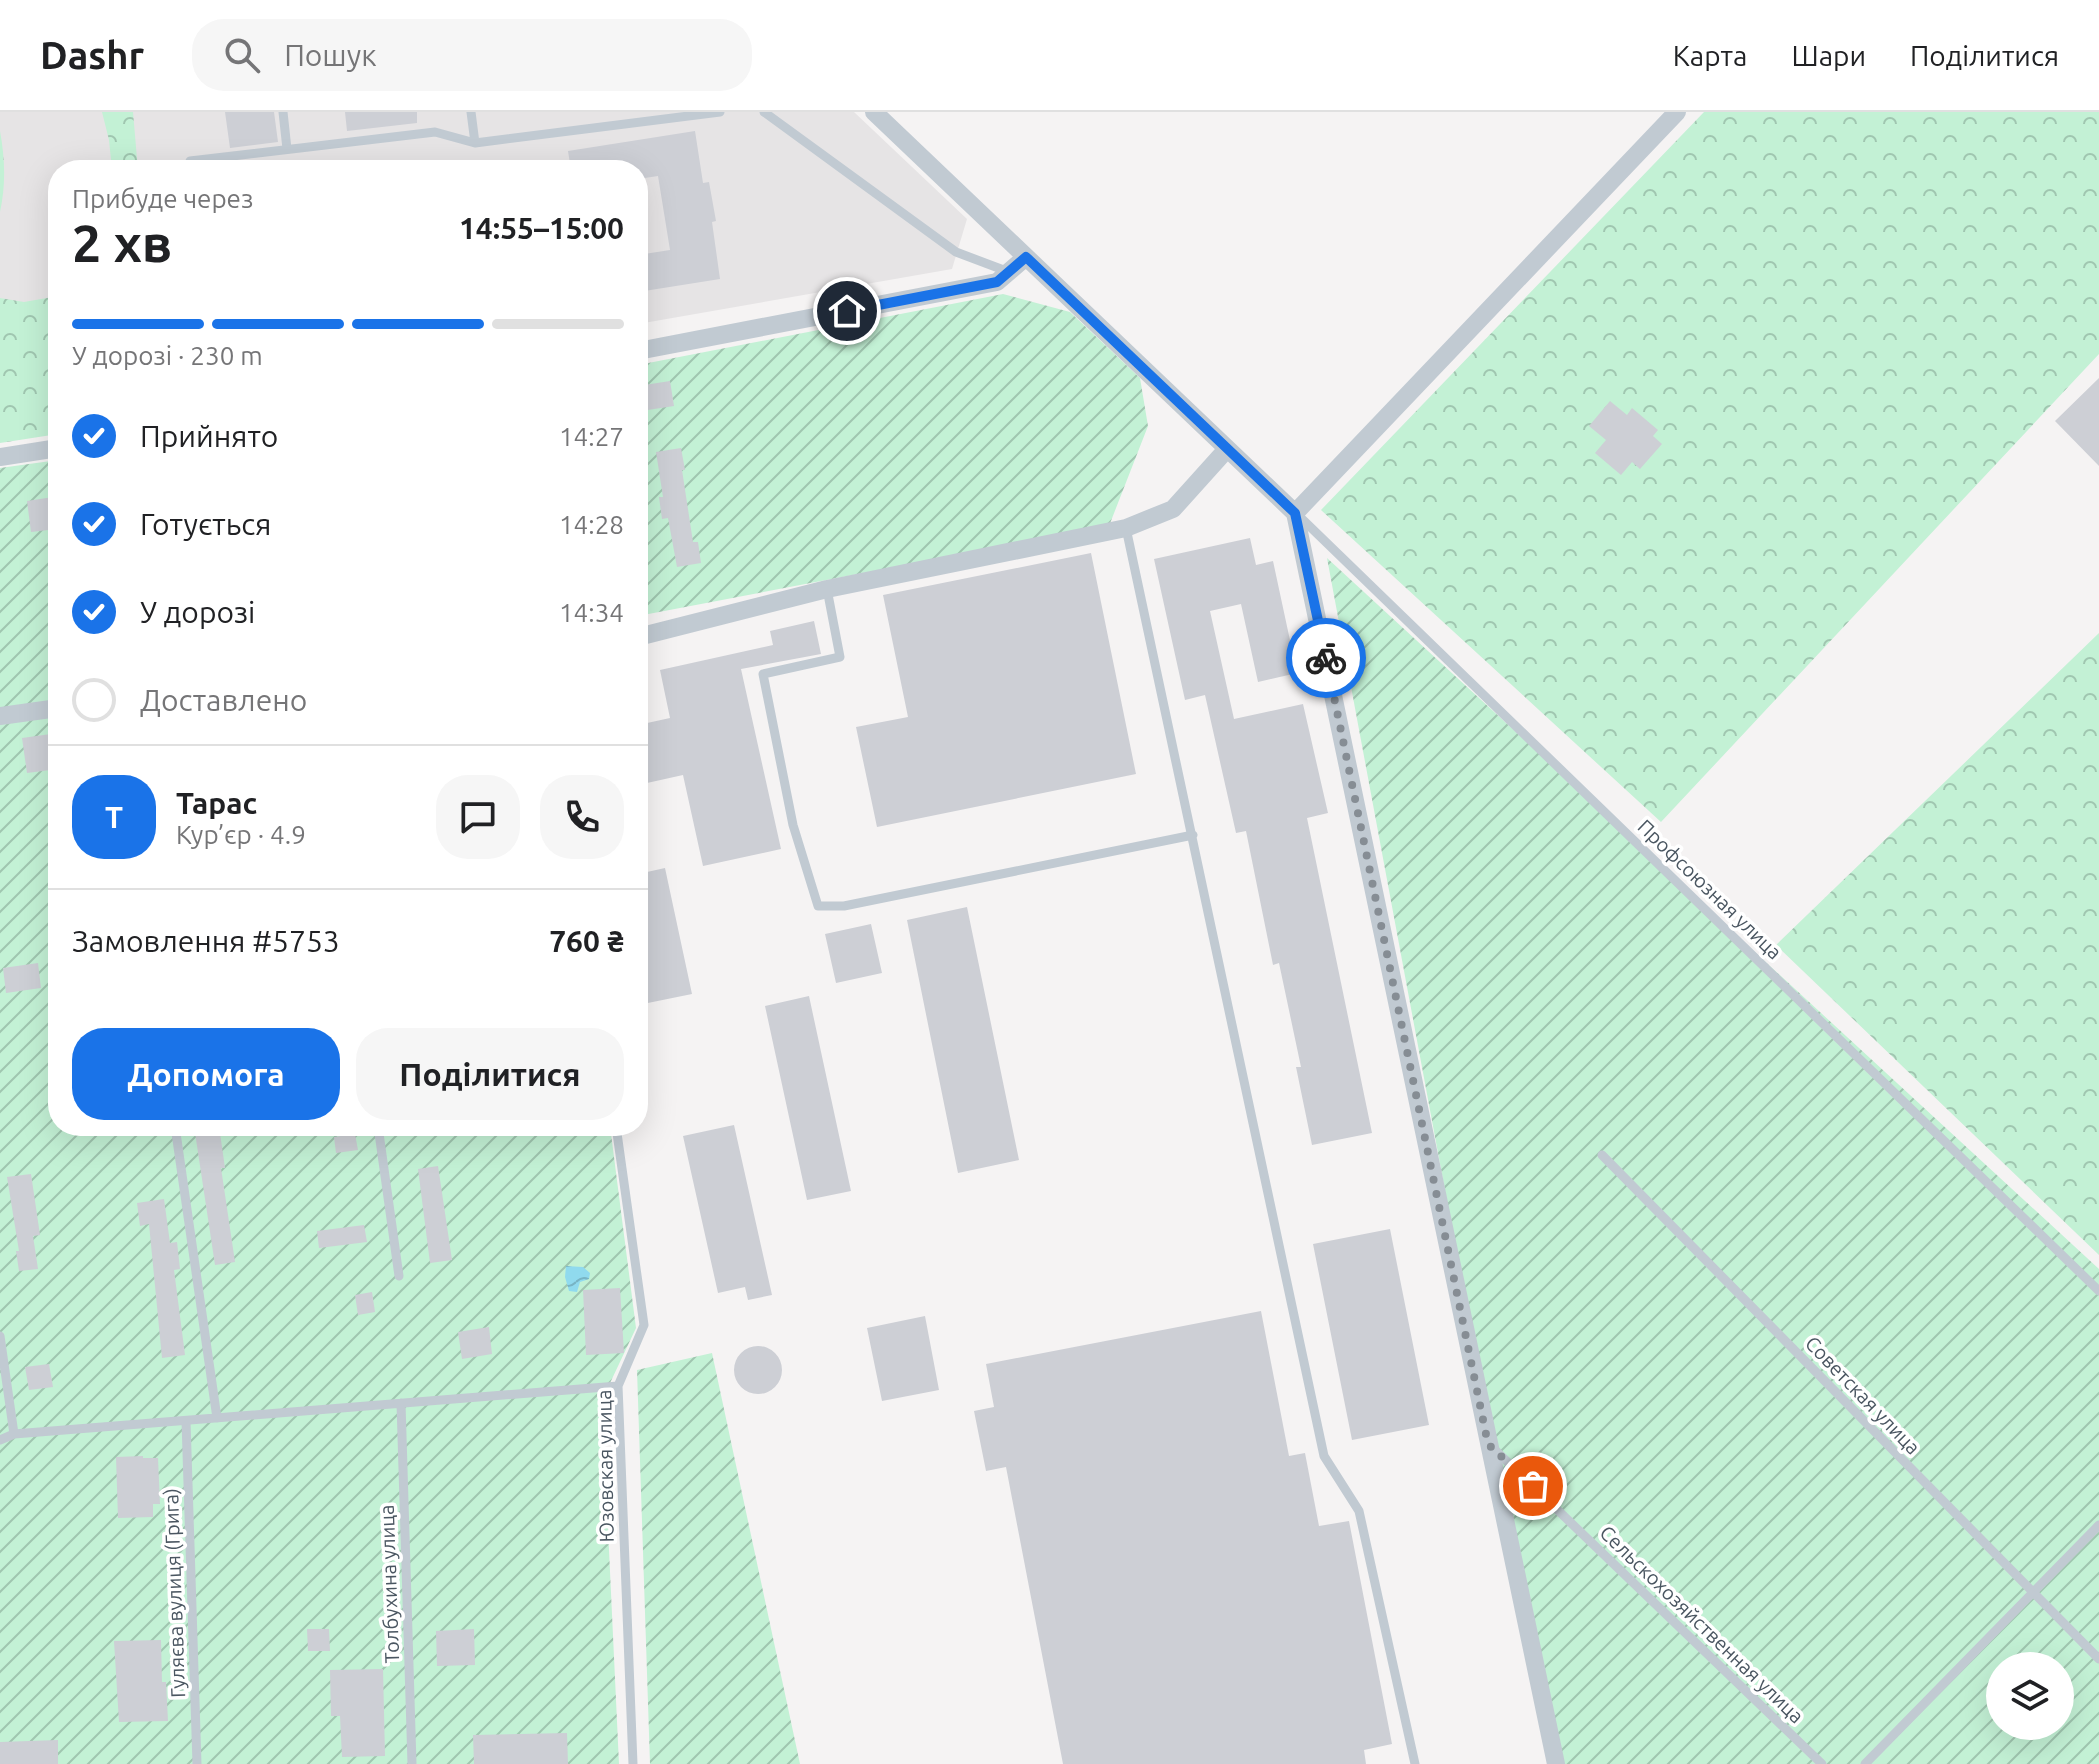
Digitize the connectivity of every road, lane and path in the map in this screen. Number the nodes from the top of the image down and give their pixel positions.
1 (283, 112) edge
2 (471, 112) edge
3 (720, 112) edge
4 (764, 112) edge
5 (874, 112) edge
6 (1677, 112) edge
7 (475, 143) junction
8 (287, 149) junction
9 (198, 160) edge
10 (1026, 257) junction
11 (1009, 272) junction
12 (648, 349) edge
13 (1227, 449) junction
14 (48, 450) edge
15 (0, 457) edge
16 (1295, 513) junction
17 (1126, 528) junction
18 (827, 589) junction
19 (648, 634) edge
20 (48, 709) edge
21 (0, 716) edge
22 (1193, 835) junction
23 (176, 1136) edge
24 (379, 1136) edge
25 (617, 1136) edge
26 (1602, 1155) dead end
27 (399, 1276) dead end
28 (2099, 1291) edge
29 (0, 1336) edge
30 (618, 1386) junction
31 (401, 1403) junction
32 (217, 1418) junction
33 (186, 1421) junction
34 (14, 1434) junction
35 (0, 1440) edge
36 (1488, 1444) junction
37 (2099, 1525) edge
38 (2032, 1593) junction
39 (2099, 1659) edge
40 (197, 1764) edge
41 (412, 1764) edge
42 (633, 1764) edge
43 (1415, 1764) edge
44 (1556, 1764) edge
45 (1822, 1764) edge
46 (1865, 1764) edge

1 - 8 lane
2 - 7 lane
3 - 7 lane
4 - 11 lane
5 - 10 street
6 - 16 street
7 - 8 lane
8 - 9 lane
10 - 11 street
10 - 13 street
11 - 12 street
13 - 16 street
13 - 17 street
14 - 15 street
16 - 28 lane, Профсоюзная улица
16 - 36 street
17 - 18 street
17 - 22 lane
18 - 19 street
18 - 22 lane
20 - 21 street
22 - 43 lane
23 - 32 lane
24 - 27 lane
25 - 30 lane, Юзовская улица
26 - 38 lane, Советская улица
29 - 34 lane
30 - 31 lane
30 - 42 lane, Юзовская улица
31 - 32 lane
31 - 41 lane, Толбухина улица
32 - 33 lane
33 - 34 lane
33 - 40 lane, Гуляєва вулиця (Грига)
34 - 35 lane
36 - 44 street
36 - 45 lane, Сельскохозяйственная улица
37 - 38 lane
38 - 39 lane, Советская улица
38 - 46 lane

